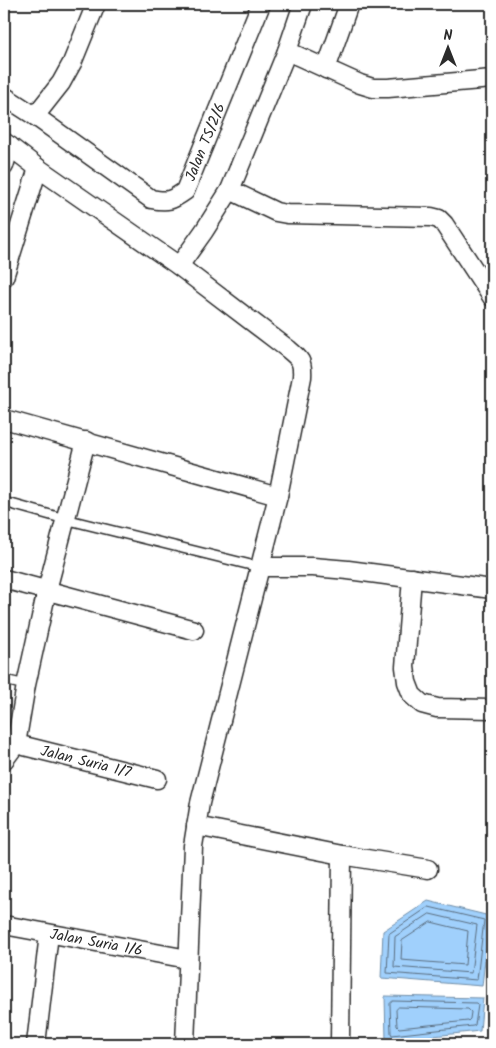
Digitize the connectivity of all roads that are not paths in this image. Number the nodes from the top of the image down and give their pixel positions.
1 (96, 4) edge
2 (261, 4) edge
3 (303, 4) edge
4 (349, 4) edge
5 (287, 51) junction
6 (326, 69) junction
7 (492, 79) edge
8 (4, 96) edge
9 (35, 116) junction
10 (7, 144) edge
11 (4, 166) edge
12 (38, 168) junction
13 (230, 190) junction
14 (179, 266) junction
15 (4, 277) edge
16 (492, 297) edge
17 (4, 419) edge
18 (86, 442) junction
19 (278, 496) junction
20 (4, 502) edge
21 (65, 519) junction
22 (260, 567) junction
23 (412, 578) junction
24 (4, 579) edge
25 (492, 589) edge
26 (47, 590) junction
27 (194, 630) dead end
28 (4, 680) edge
29 (26, 685) junction
30 (492, 709) edge
31 (16, 744) junction
32 (4, 760) edge
33 (157, 779) dead end
34 (196, 826) junction
35 (342, 855) junction
36 (428, 869) dead end
37 (4, 926) edge
38 (49, 934) junction
39 (188, 959) junction
40 (36, 1044) edge
41 (185, 1044) edge
42 (340, 1044) edge

1 - 9 street
2 - 9 street, Jalan TS/2/6
3 - 5 street
4 - 6 street
5 - 6 street
5 - 13 street
6 - 7 street
8 - 9 street, Jalan TS/2/6
10 - 11 street
10 - 12 street
12 - 14 street
12 - 15 street
13 - 14 street
13 - 16 street
14 - 19 street
17 - 18 street
18 - 19 street
18 - 21 street
19 - 22 street
20 - 21 lane
21 - 22 lane
21 - 26 street
22 - 23 street
22 - 34 street
23 - 25 street
23 - 30 street
24 - 26 street
26 - 27 street
26 - 29 street
28 - 29 lane
29 - 31 street
31 - 32 street
31 - 33 street, Jalan Suria 1/7
34 - 35 street
34 - 39 street
35 - 36 street
35 - 42 street
37 - 38 street, Jalan Suria 1/6
38 - 39 street, Jalan Suria 1/6
38 - 40 street
39 - 41 street

